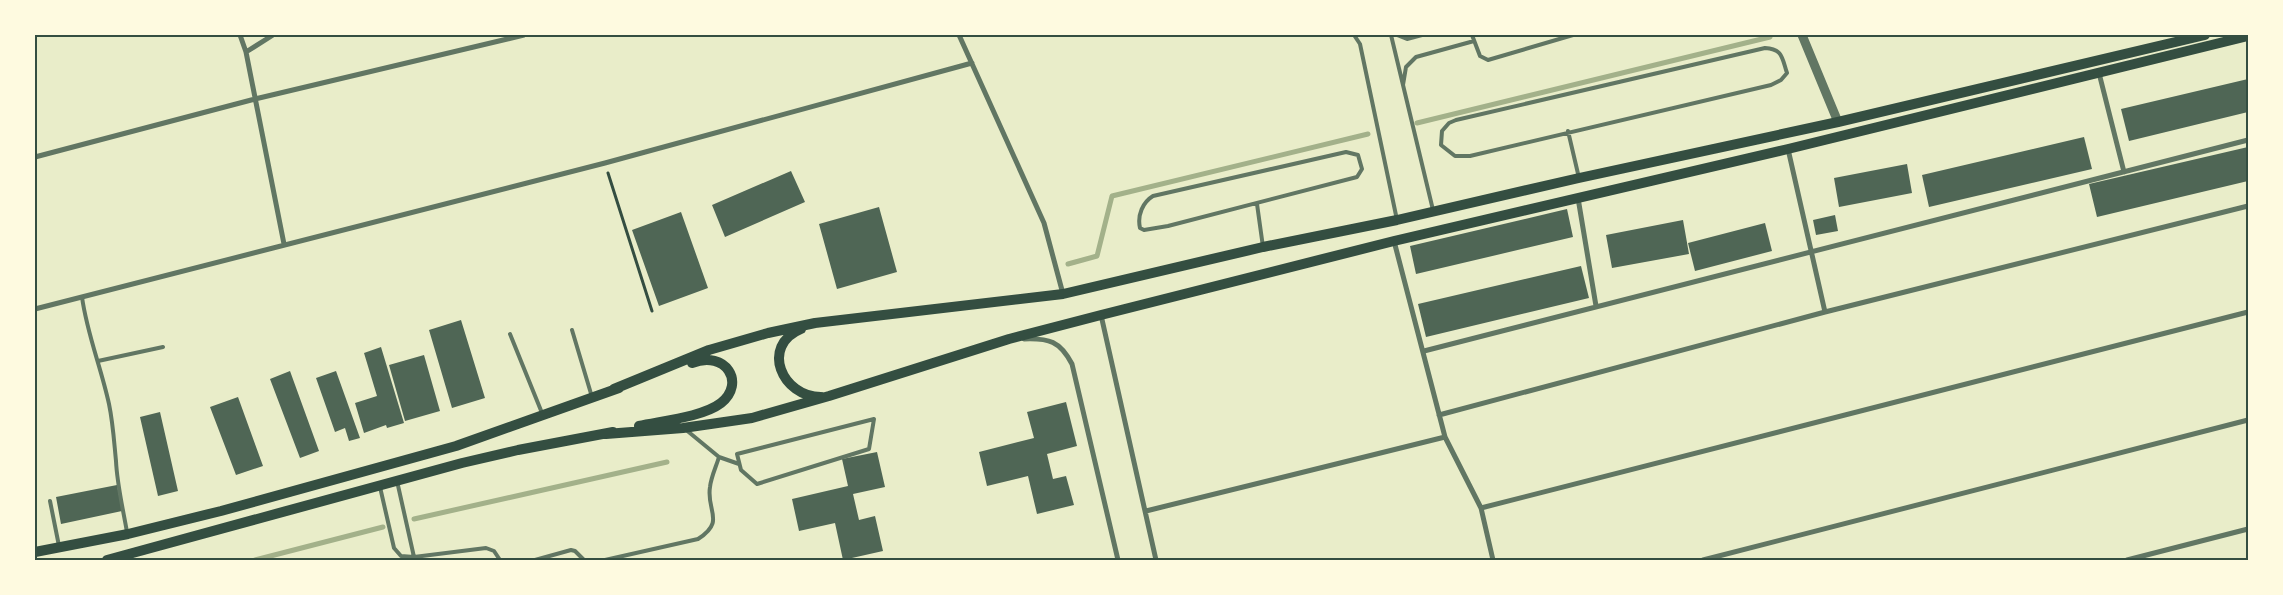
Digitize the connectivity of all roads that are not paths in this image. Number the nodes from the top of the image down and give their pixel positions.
1 (240, 35) edge
2 (273, 35) edge
3 (524, 35) edge
4 (959, 35) edge
5 (1354, 35) edge
6 (1391, 35) edge
7 (1397, 35) edge
8 (1422, 35) edge
9 (1472, 35) edge
10 (1573, 35) edge
11 (1802, 35) edge
12 (2205, 35) edge
13 (2248, 36) edge
14 (1474, 41) junction
15 (246, 52) junction
16 (972, 63) junction
17 (2100, 73) junction
18 (1402, 87) junction
19 (254, 99) junction
20 (1838, 122) junction
21 (1568, 131) junction
22 (2248, 140) edge
23 (1788, 149) junction
24 (35, 157) edge
25 (2124, 172) junction
26 (1579, 178) junction
27 (1578, 197) junction
28 (1257, 204) junction
29 (2248, 206) edge
30 (1433, 212) junction
31 (1397, 220) junction
32 (1394, 241) junction
33 (284, 244) junction
34 (1264, 247) junction
35 (1811, 251) junction
36 (1063, 294) junction
37 (82, 297) junction
38 (1596, 306) junction
39 (35, 309) edge
40 (1825, 312) junction
41 (2248, 312) edge
42 (1101, 315) junction
43 (815, 323) junction
44 (572, 330) dead end
45 (510, 334) dead end
46 (1009, 339) junction
47 (163, 347) dead end
48 (1424, 351) junction
49 (98, 361) junction
50 (614, 389) junction
51 (829, 396) junction
52 (592, 397) junction
53 (1439, 415) junction
54 (543, 416) junction
55 (2248, 420) edge
56 (683, 428) junction
57 (606, 434) junction
58 (1446, 437) junction
59 (719, 457) junction
60 (739, 464) junction
61 (397, 480) junction
62 (379, 485) junction
63 (50, 501) dead end
64 (1481, 508) junction
65 (1146, 511) junction
66 (2248, 529) edge
67 (128, 534) junction
68 (59, 547) junction
69 (35, 552) edge
70 (414, 557) junction
71 (108, 560) edge
72 (500, 560) edge
73 (535, 560) edge
74 (584, 560) edge
75 (605, 560) edge
76 (1118, 560) edge
77 (1156, 560) edge
78 (1493, 560) edge
79 (1703, 560) edge
80 (2128, 560) edge

1 - 15 street
2 - 15 street
3 - 19 street
4 - 16 street
5 - 31 lane
6 - 18 lane
7 - 8 lane
9 - 14 lane
10 - 14 lane
11 - 20 street
12 - 20 main road
13 - 17 main road
14 - 18 lane
15 - 19 street
16 - 33 street
16 - 36 street
17 - 23 main road
17 - 25 street
18 - 30 lane
19 - 24 street
19 - 33 street
20 - 26 main road
21 - 21 lane
21 - 26 lane
22 - 25 street
23 - 27 main road
23 - 35 street
25 - 35 street
26 - 30 main road
27 - 32 main road
27 - 38 street
28 - 28 lane
28 - 34 lane
29 - 40 street
30 - 31 main road
31 - 34 main road
32 - 42 main road
32 - 48 street
33 - 37 street
34 - 36 main road
35 - 38 street
35 - 40 street
36 - 43 main road
37 - 39 street
37 - 49 lane
38 - 48 street
40 - 53 street
41 - 64 street
42 - 46 main road
42 - 65 street
43 - 50 main road
43 - 51 main road
44 - 52 lane
45 - 54 lane
46 - 51 main road
46 - 76 street
47 - 49 lane
48 - 53 street
49 - 67 lane
50 - 52 main road
50 - 57 main road
51 - 56 main road
52 - 54 main road
53 - 58 street
54 - 67 main road
55 - 79 street
56 - 57 main road
56 - 59 lane
57 - 61 main road
58 - 64 street
58 - 65 street
59 - 60 lane
59 - 75 lane
60 - 60 lane
61 - 62 main road
61 - 70 lane
62 - 70 lane
62 - 71 main road
63 - 68 lane
64 - 78 street
65 - 77 street
66 - 80 street
67 - 68 main road
68 - 69 main road
70 - 72 lane
73 - 74 lane

